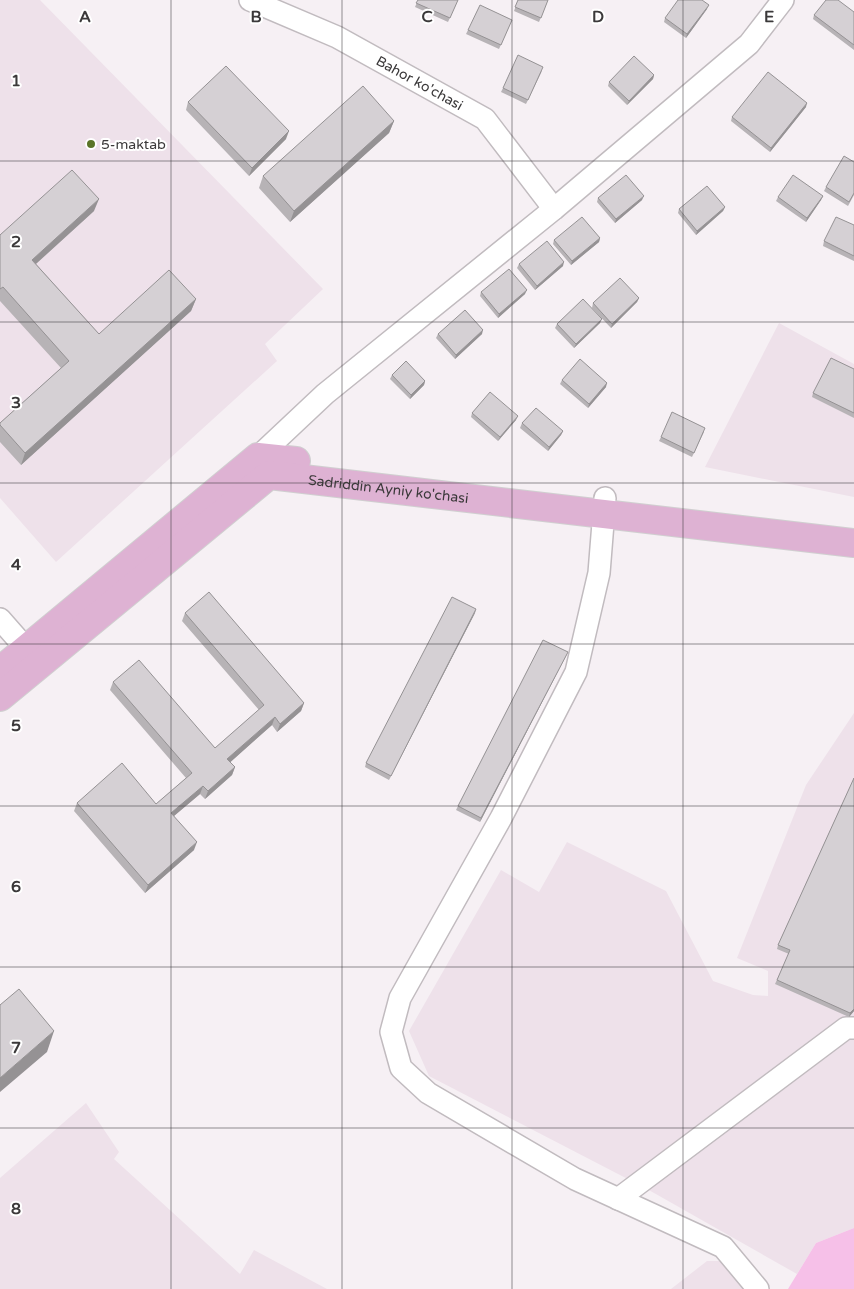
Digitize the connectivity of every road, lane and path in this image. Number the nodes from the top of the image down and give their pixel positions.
1 (250, 0) edge
2 (783, 0) edge
3 (554, 209) junction
4 (263, 466) junction
5 (604, 506) junction
6 (854, 527) edge
7 (854, 543) edge
8 (0, 619) edge
9 (33, 657) junction
10 (0, 671) edge
11 (0, 696) edge
12 (854, 1028) edge
13 (618, 1199) junction
14 (758, 1289) edge

1 - 3 street, Bahor ko'chasi
2 - 3 street
3 - 4 street
4 - 5 main road, Sadriddin Ayniy ko'chasi
4 - 9 main road
5 - 6 main road, Sadriddin Ayniy ko'chasi
5 - 7 main road, Sadriddin Ayniy ko'chasi
5 - 13 street
8 - 9 street
9 - 10 main road
9 - 11 main road
12 - 13 street
13 - 14 street

